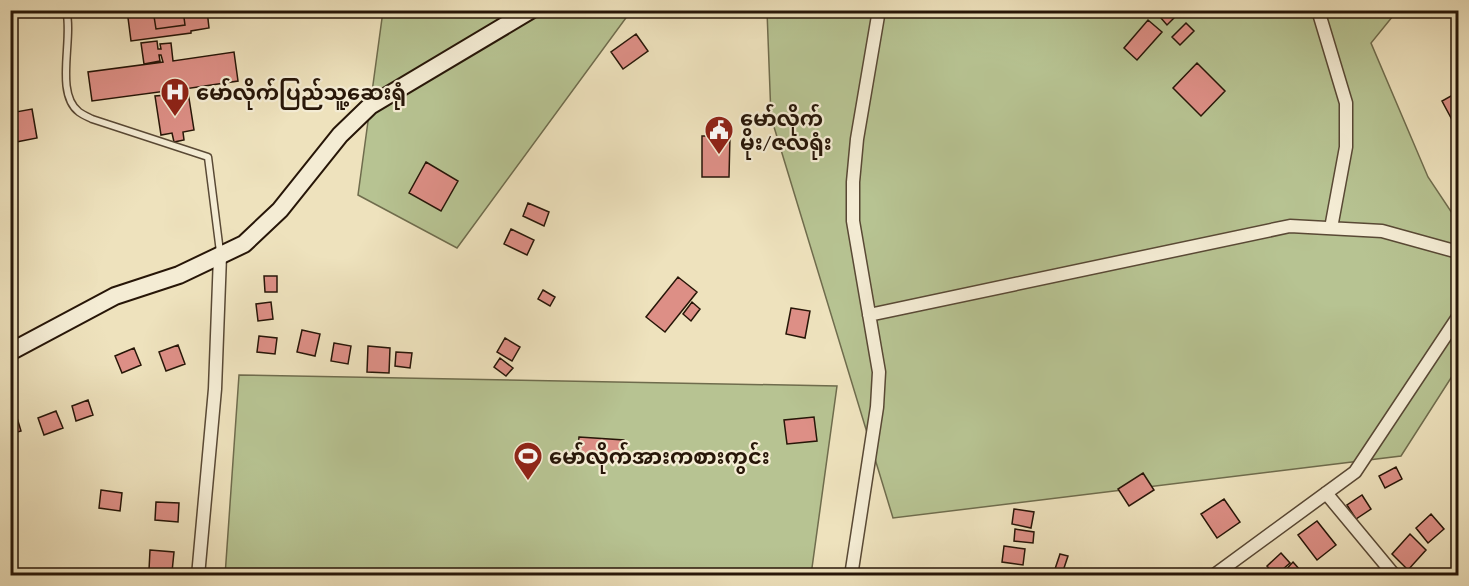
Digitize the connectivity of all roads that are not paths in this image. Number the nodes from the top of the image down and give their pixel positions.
1 (66, 10) edge
2 (531, 10) edge
3 (879, 10) edge
4 (1318, 10) edge
5 (1331, 228) junction
6 (1458, 252) edge
7 (220, 256) junction
8 (869, 315) junction
9 (1458, 317) edge
10 (10, 352) edge
11 (1326, 493) junction
12 (198, 576) edge
13 (851, 576) edge
14 (1212, 576) edge
15 (1395, 576) edge

1 - 7 lane
2 - 7 main road
3 - 8 street
4 - 5 street
5 - 6 street
5 - 8 street
7 - 10 main road
7 - 12 street
8 - 13 street
9 - 11 street
11 - 14 street
11 - 15 street

